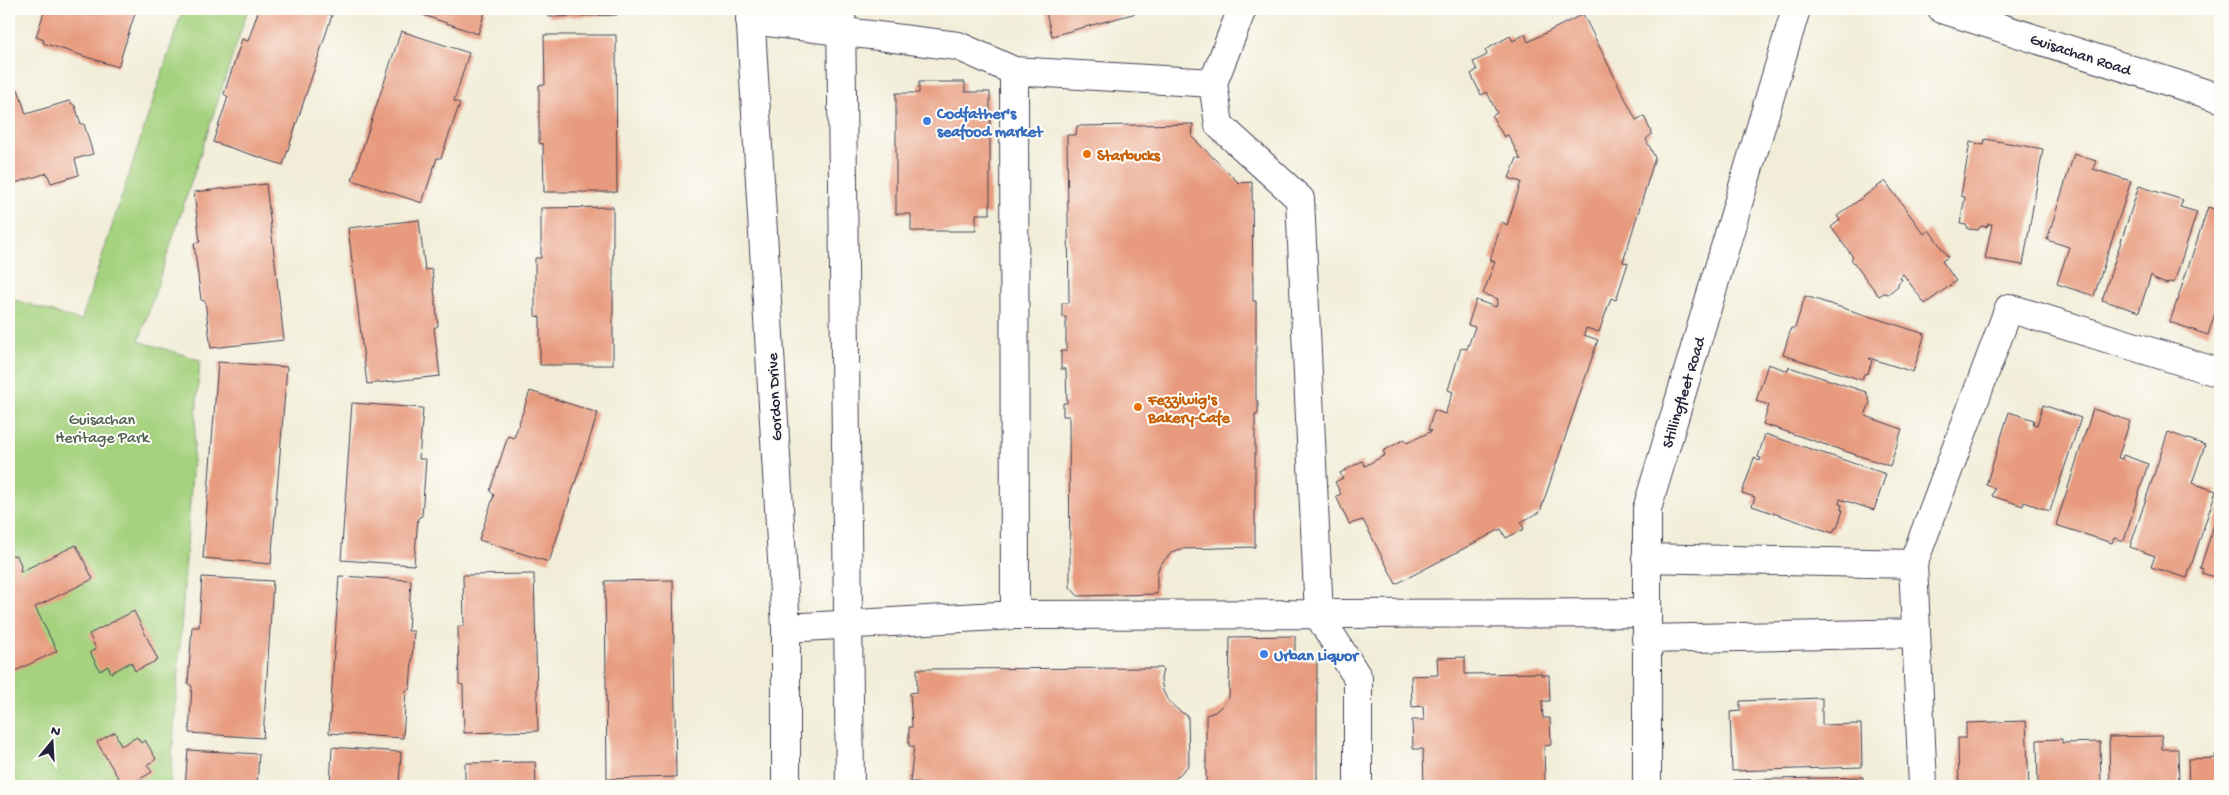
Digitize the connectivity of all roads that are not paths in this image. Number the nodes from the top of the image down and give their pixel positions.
1 (1242, 9) edge
2 (1796, 9) edge
3 (1942, 9) edge
4 (750, 14) edge
5 (842, 20) edge
6 (1014, 71) junction
7 (1213, 84) junction
8 (2220, 98) edge
9 (2220, 373) edge
10 (1646, 558) junction
11 (1913, 564) junction
12 (1015, 616) junction
13 (1319, 616) junction
14 (848, 625) junction
15 (1646, 626) junction
16 (786, 628) junction
17 (1916, 633) junction
18 (786, 786) edge
19 (850, 786) edge
20 (1358, 786) edge
21 (1647, 786) edge
22 (1922, 786) edge

1 - 7 street
2 - 10 street, Stillingfleet Road
3 - 8 street, Guisachan Road
4 - 5 street
4 - 16 street, Gordon Drive
5 - 6 street
5 - 14 street
6 - 7 street
6 - 12 street
7 - 13 street
9 - 11 street
10 - 11 street
10 - 15 street, Stillingfleet Road
11 - 17 street
12 - 13 street
12 - 14 street
13 - 15 street
13 - 20 street
14 - 16 street
14 - 19 street
15 - 17 street
15 - 21 street, Stillingfleet Road
16 - 18 street, Gordon Drive
17 - 22 street

